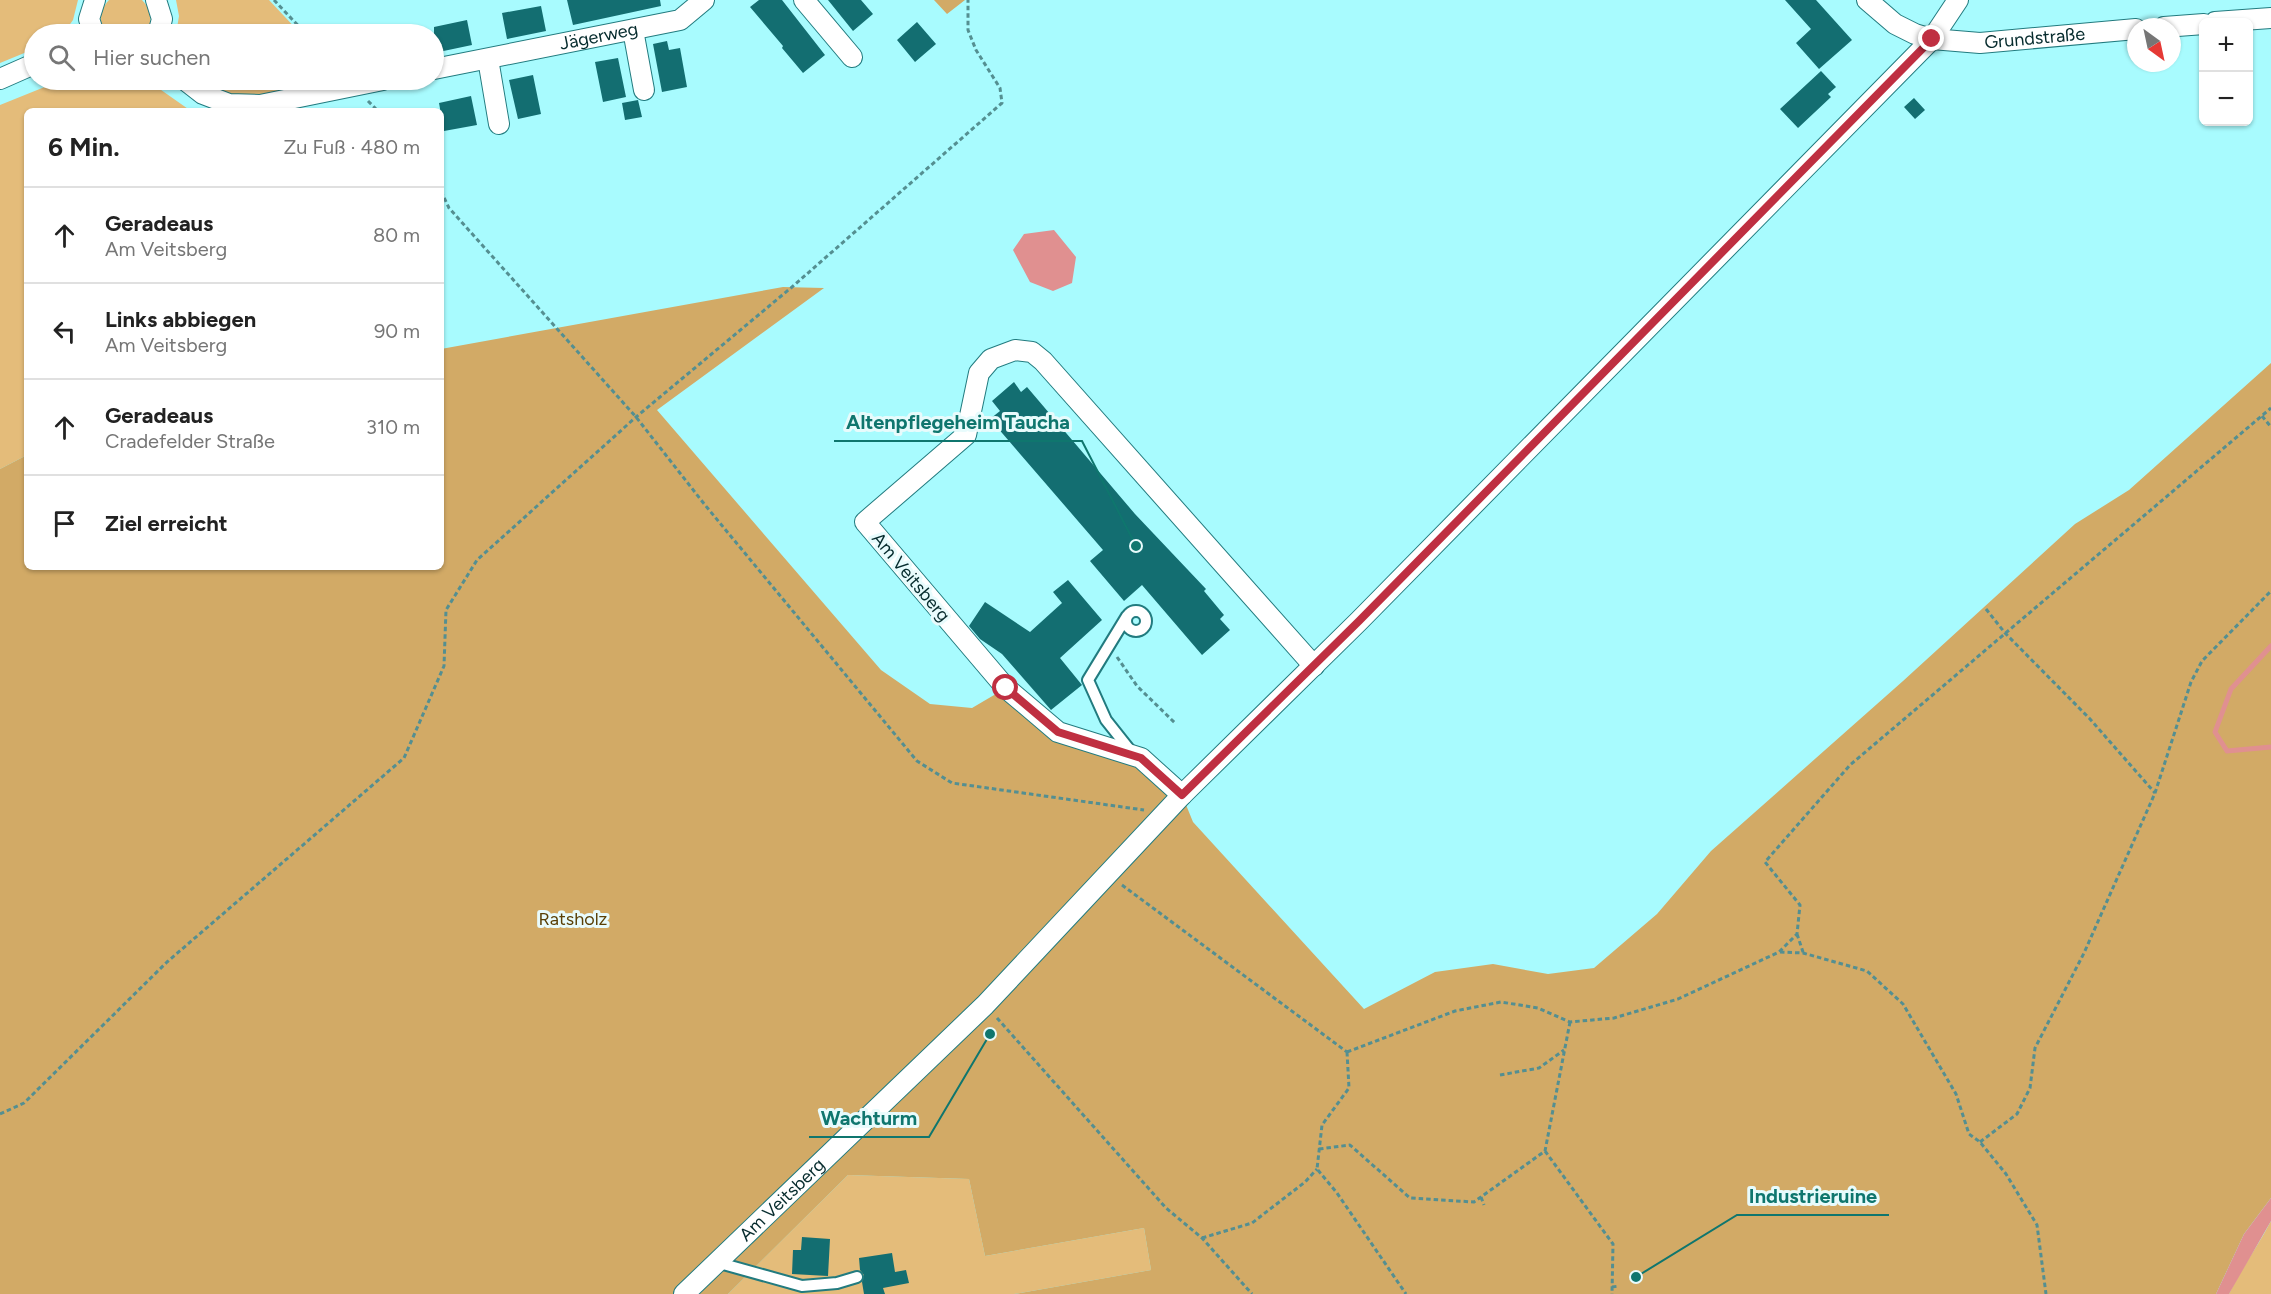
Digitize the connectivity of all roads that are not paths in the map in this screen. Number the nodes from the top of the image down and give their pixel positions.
1 (95, 0) edge
2 (156, 0) edge
3 (704, 0) edge
4 (804, 0) edge
5 (1867, 0) edge
6 (1958, 0) edge
7 (2271, 18) edge
8 (2253, 19) edge
9 (91, 24) edge
10 (160, 24) edge
11 (2199, 24) edge
12 (2181, 26) edge
13 (633, 30) junction
14 (2127, 31) edge
15 (1932, 39) junction
16 (852, 57) dead end
17 (488, 59) junction
18 (444, 67) edge
19 (24, 68) edge
20 (0, 79) edge
21 (198, 90) edge
22 (334, 90) edge
23 (644, 90) dead end
24 (499, 124) dead end
25 (1127, 616) dead end
26 (1314, 666) junction
27 (1133, 754) junction
28 (1182, 795) junction
29 (716, 1262) junction
30 (857, 1277) dead end
31 (684, 1294) edge

1 - 9 street
2 - 10 street
3 - 13 street, Jägerweg
4 - 16 street
5 - 15 street, Grundstraße
6 - 15 street, Am Veitsberg
7 - 8 street
11 - 12 street
13 - 17 street, Jägerweg
13 - 23 street
14 - 15 street, Grundstraße
15 - 26 street, Am Veitsberg
17 - 18 street, Jägerweg
17 - 24 street
19 - 20 street
21 - 22 street
25 - 27 lane
26 - 27 street, Am Veitsberg
26 - 28 street, Am Veitsberg
27 - 28 street, Am Veitsberg
28 - 29 street, Am Veitsberg
29 - 30 lane
29 - 31 street, Am Veitsberg

